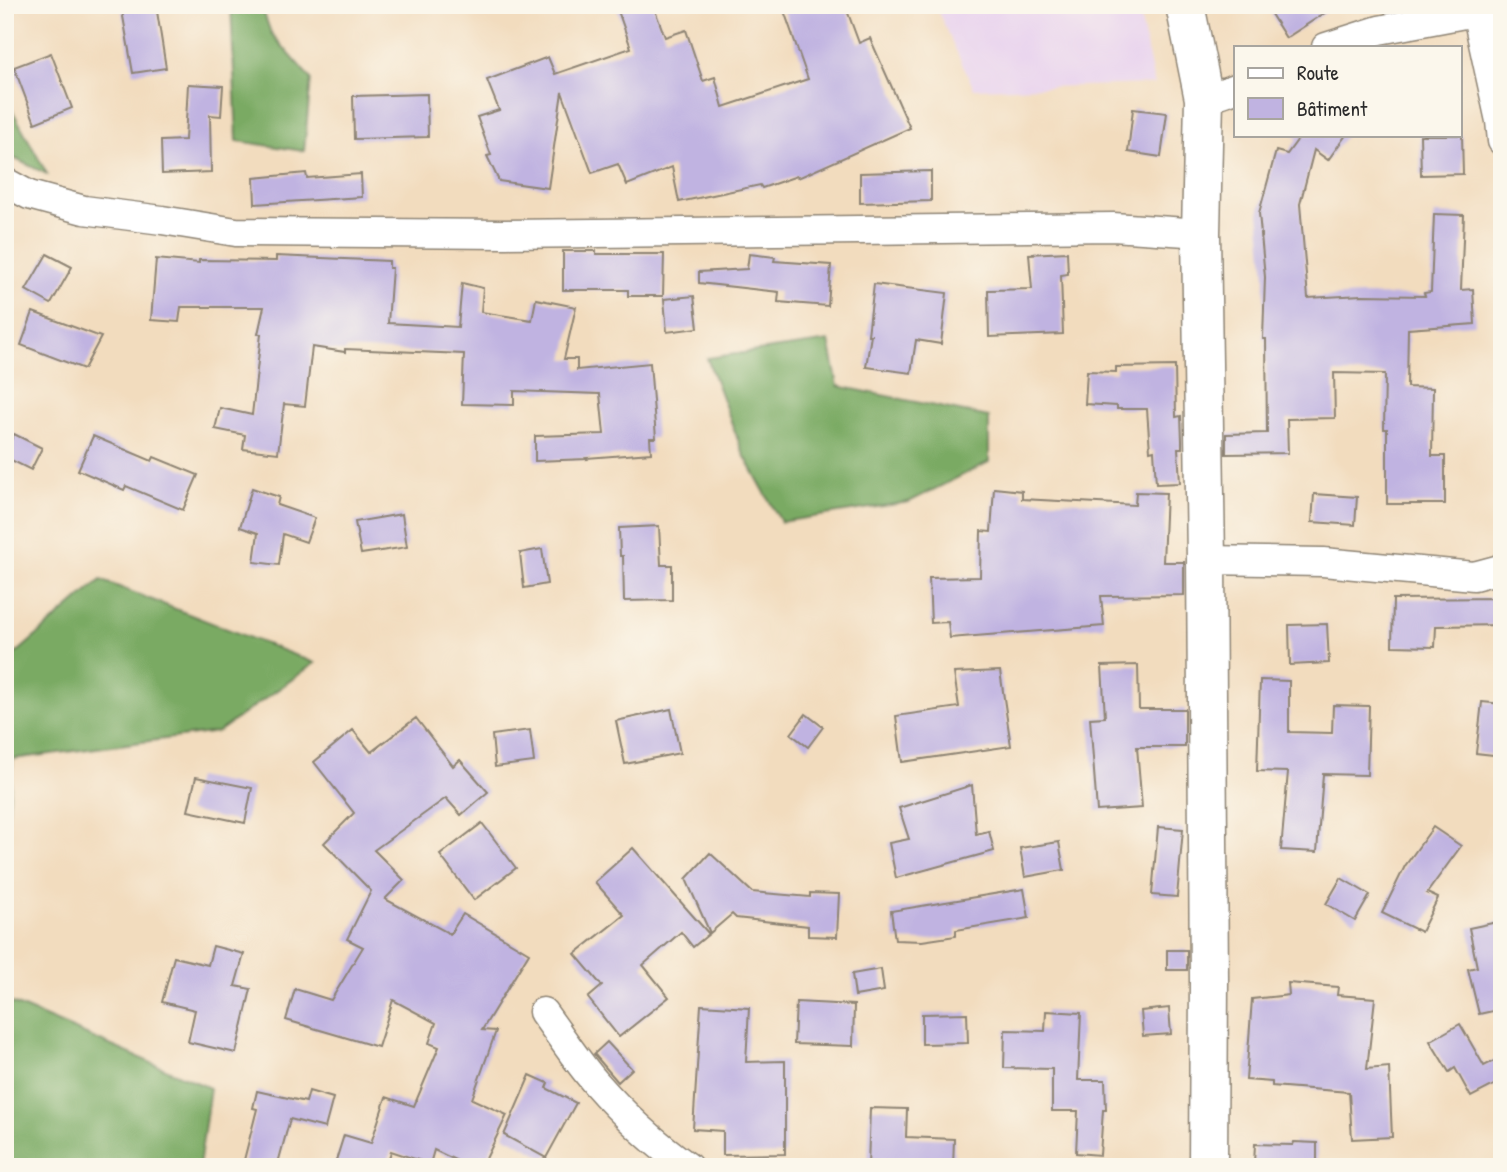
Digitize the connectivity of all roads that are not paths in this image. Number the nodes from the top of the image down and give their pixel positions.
1 (1185, 5) edge
2 (1489, 9) edge
3 (1329, 46) edge
4 (1220, 94) edge
5 (1502, 141) edge
6 (5, 182) edge
7 (1201, 233) junction
8 (1206, 559) junction
9 (1502, 567) edge
10 (542, 1012) dead end
11 (688, 1167) edge
12 (1208, 1167) edge

1 - 4 main road
2 - 3 street
2 - 5 street
4 - 7 main road
6 - 7 street
7 - 8 main road
8 - 9 street
8 - 12 main road
10 - 11 street

